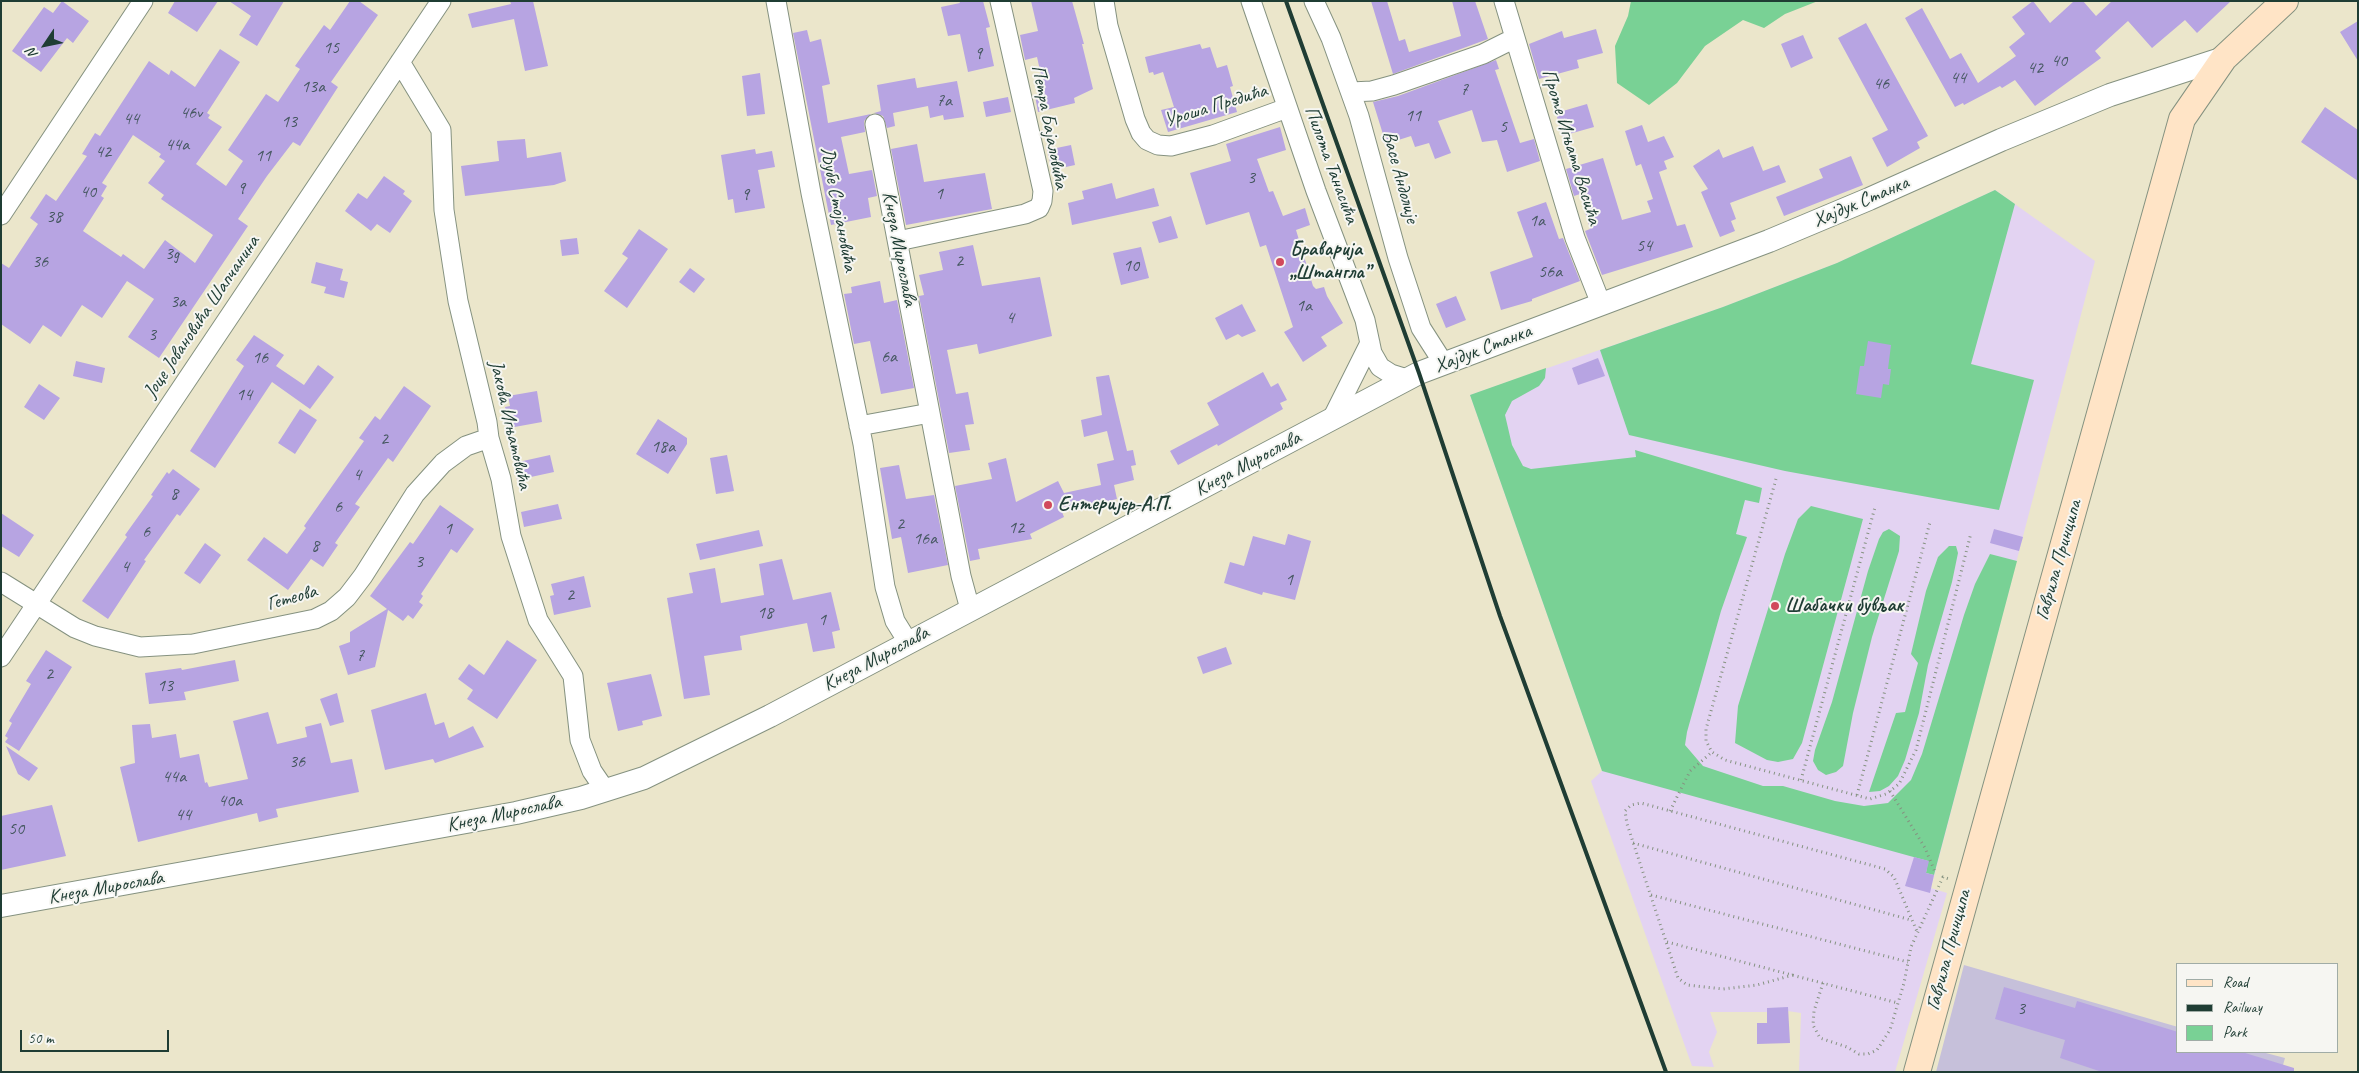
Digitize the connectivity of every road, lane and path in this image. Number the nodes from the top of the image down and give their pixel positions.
1 (143, 1) edge
2 (441, 1) edge
3 (776, 1) edge
4 (1000, 1) edge
5 (1104, 1) edge
6 (1251, 1) edge
7 (1314, 1) edge
8 (1504, 1) edge
9 (2284, 1) edge
10 (1515, 38) junction
11 (2224, 58) junction
12 (400, 62) junction
13 (1351, 92) junction
14 (1287, 108) junction
15 (875, 124) dead end
16 (1, 215) edge
17 (898, 240) junction
18 (1601, 304) junction
19 (1370, 343) junction
20 (1444, 364) junction
21 (1413, 376) junction
22 (930, 413) junction
23 (1332, 419) junction
24 (859, 426) junction
25 (489, 438) junction
26 (1776, 479) dead end
27 (1875, 507) dead end
28 (1930, 522) dead end
29 (1971, 533) dead end
30 (1, 582) edge
31 (36, 606) junction
32 (970, 609) junction
33 (908, 642) junction
34 (1, 657) edge
35 (1712, 752) junction
36 (1801, 780) junction
37 (605, 790) junction
38 (1890, 791) junction
39 (1857, 795) junction
40 (1670, 811) junction
41 (1633, 843) junction
42 (1935, 872) dead end
43 (1937, 890) dead end
44 (1651, 895) junction
45 (1, 906) edge
46 (1911, 920) junction
47 (1918, 934) junction
48 (1666, 942) junction
49 (1908, 962) junction
50 (1793, 975) junction
51 (1823, 983) junction
52 (1898, 1003) junction
53 (1917, 1072) edge

1 - 16 street
2 - 12 street, Јоце Јовановића Шапчанина
3 - 24 street, Љубе Стојановића
4 - 17 street, Петра Бајаловића
5 - 14 street, Уроша Предића
6 - 14 street, Пилота Танасића
7 - 13 street, Васе Андолије
8 - 10 street, Проте Игњата Васића
9 - 11 main road, Хајдук Станка
10 - 13 street
10 - 18 street, Проте Игњата Васића
11 - 18 street, Хајдук Станка
11 - 53 main road, Гаврила Принципа
12 - 25 street, Јакова Игњатовића
12 - 31 street, Јоце Јовановића Шапчанина
13 - 20 street, Васе Андолије
14 - 19 street, Пилота Танасића
15 - 17 street, Кнеза Мирослава
17 - 22 street, Кнеза Мирослава
18 - 20 street, Хајдук Станка
19 - 21 street, Пилота Танасића
19 - 23 street
20 - 21 street, Хајдук Станка
21 - 23 street, Кнеза Мирослава
22 - 24 street
22 - 32 street, Кнеза Мирослава
23 - 32 street, Кнеза Мирослава
24 - 33 street, Љубе Стојановића
25 - 31 street, Гетеова
25 - 37 street, Јакова Игњатовића
26 - 35 path
27 - 36 path
28 - 39 path
29 - 38 path
30 - 31 street, Гетеова
31 - 34 street, Јоце Јовановића Шапчанина
32 - 33 street, Кнеза Мирослава
33 - 37 street, Кнеза Мирослава
35 - 36 path
35 - 40 path
36 - 39 path
37 - 45 street, Кнеза Мирослава
38 - 39 path
38 - 42 path
40 - 41 path
40 - 46 path
41 - 44 path
41 - 46 path
43 - 47 path
44 - 48 path
44 - 49 path
46 - 47 path
47 - 49 path
48 - 50 path
48 - 50 path
49 - 52 path
50 - 51 path
51 - 52 path
51 - 52 path

